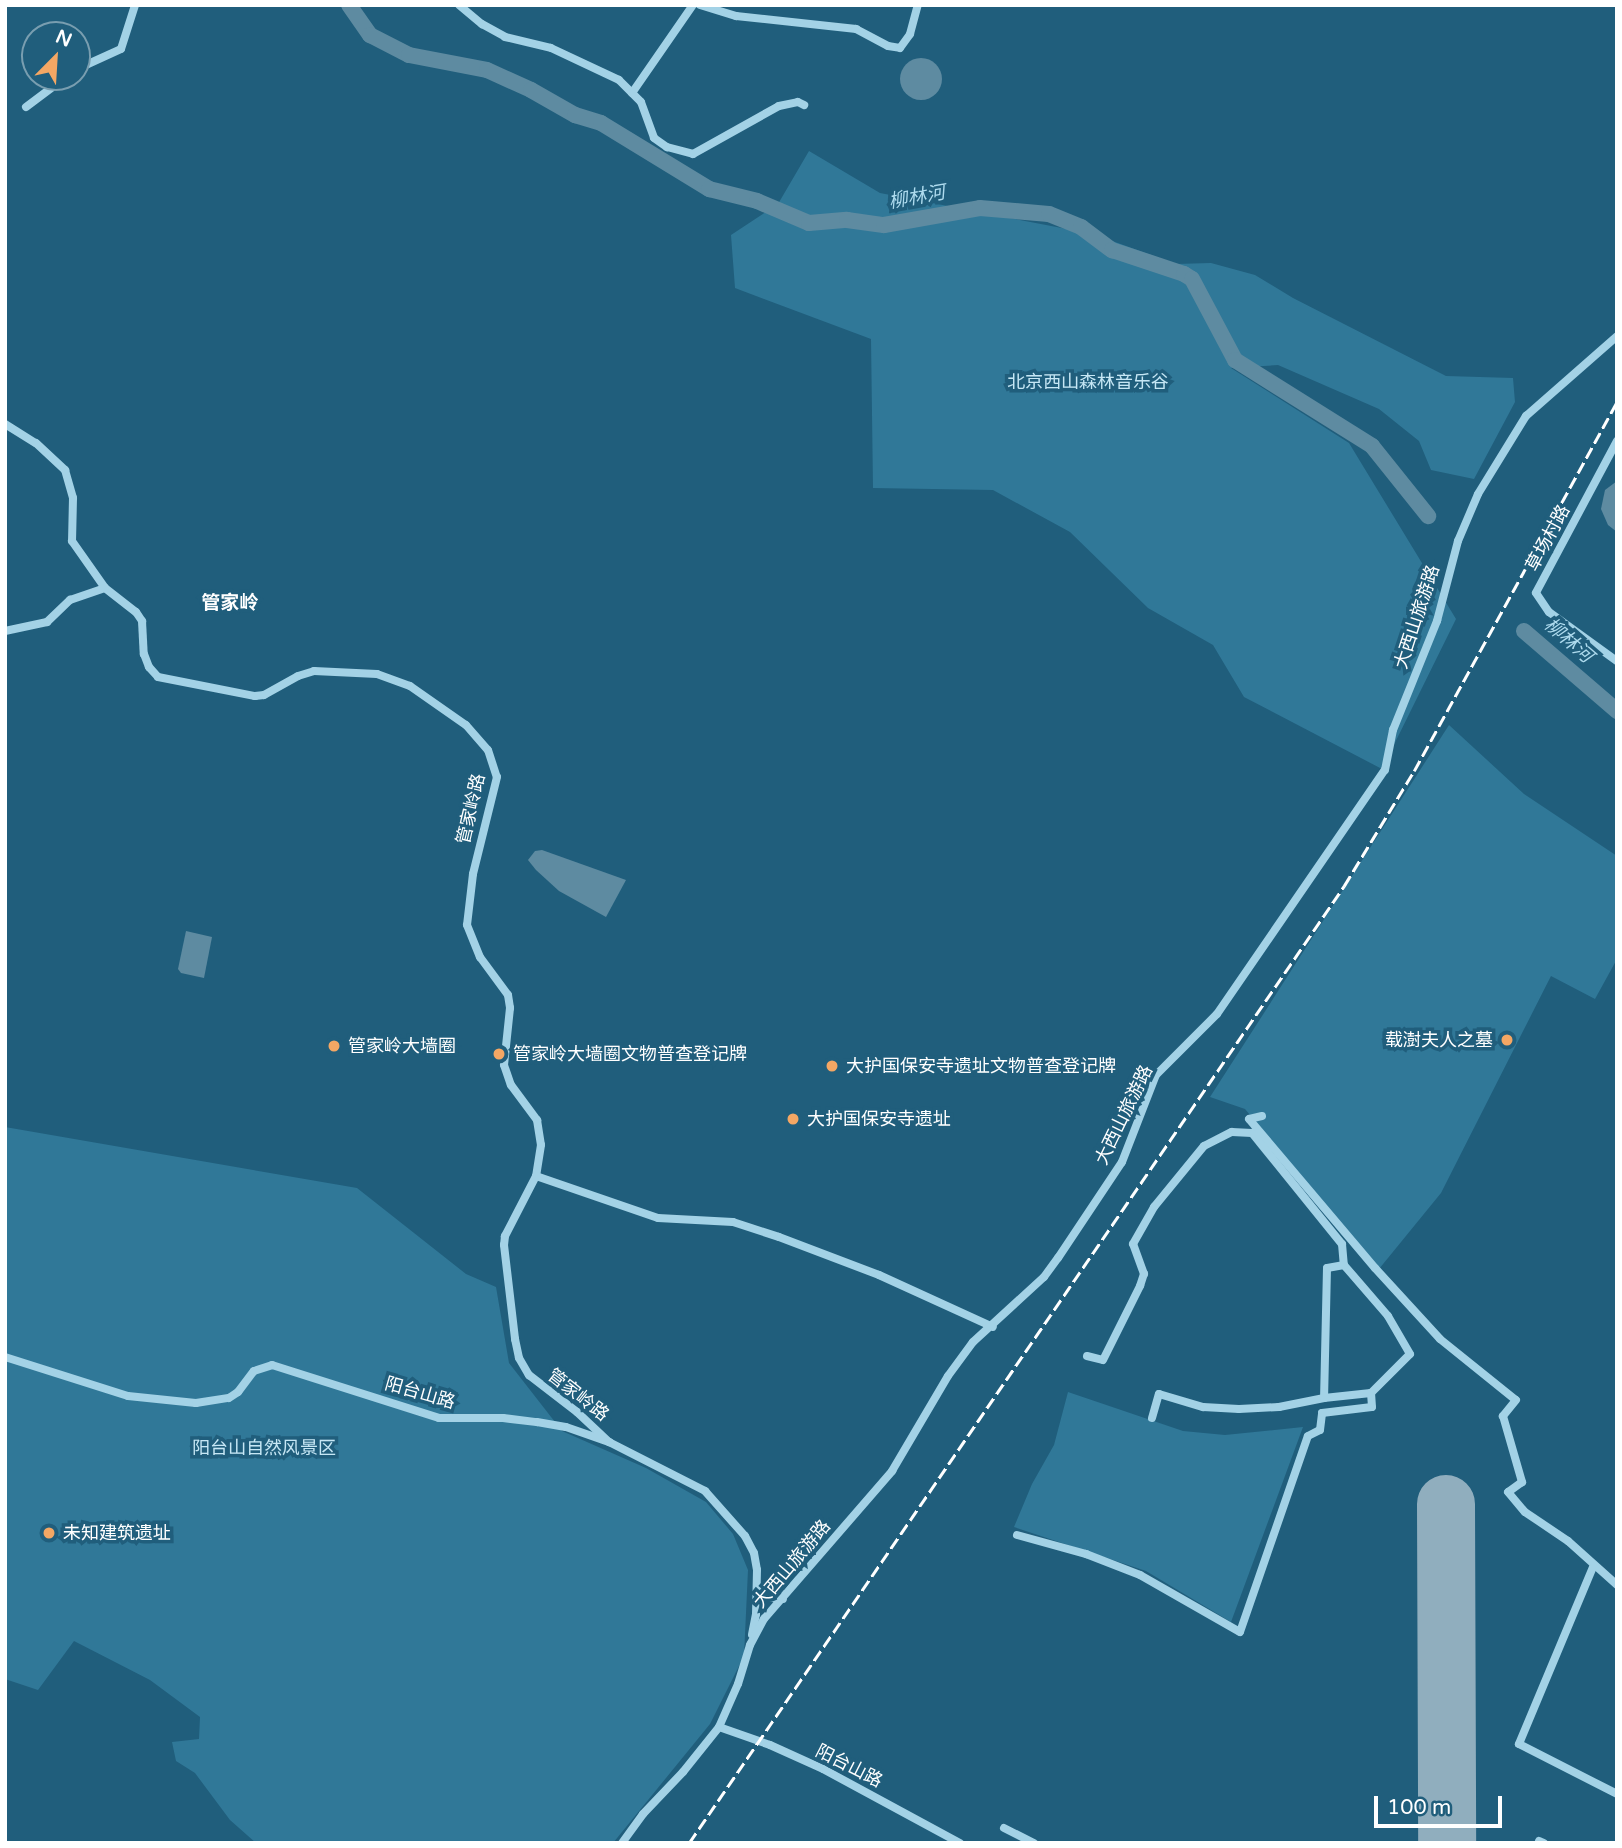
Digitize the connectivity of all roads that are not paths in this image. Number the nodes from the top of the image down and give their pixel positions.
1 (135, 5) edge
2 (460, 5) edge
3 (693, 5) edge
4 (700, 5) edge
5 (918, 5) edge
6 (91, 63) edge
7 (47, 91) edge
8 (632, 93) junction
9 (804, 105) dead end
10 (26, 107) dead end
11 (1617, 336) edge
12 (5, 424) edge
13 (1617, 442) edge
14 (105, 588) junction
15 (5, 631) edge
16 (1617, 661) edge
17 (1262, 1116) dead end
18 (536, 1176) junction
19 (1344, 1265) junction
20 (993, 1327) junction
21 (1087, 1356) dead end
22 (5, 1357) edge
23 (1371, 1393) junction
24 (1324, 1398) junction
25 (1152, 1418) dead end
26 (609, 1442) junction
27 (1017, 1535) dead end
28 (1593, 1567) junction
29 (1617, 1585) edge
30 (758, 1586) junction
31 (783, 1598) junction
32 (750, 1646) junction
33 (719, 1727) junction
34 (1617, 1794) edge
35 (1003, 1828) dead end
36 (622, 1843) edge
37 (960, 1843) edge
38 (1034, 1843) edge

1 - 6 street
2 - 8 street
3 - 8 street
4 - 5 street
7 - 10 street
8 - 9 street
11 - 20 street, 大西山旅游路
12 - 14 street, 管家岭路
13 - 16 street, 草场村路
14 - 15 street
14 - 18 street, 管家岭路
17 - 28 street
18 - 20 street
18 - 26 street, 管家岭路
19 - 21 street
19 - 23 street
19 - 24 street
20 - 31 street, 大西山旅游路
22 - 26 street, 阳台山路
23 - 24 street
23 - 27 street
24 - 25 street
26 - 30 street, 阳台山路
28 - 29 street
28 - 34 street
30 - 31 street
30 - 32 street, 阳台山路
31 - 32 street, 大西山旅游路
32 - 33 street, 大西山旅游路
33 - 36 street, 大西山旅游路
33 - 37 street, 阳台山路
35 - 38 street

